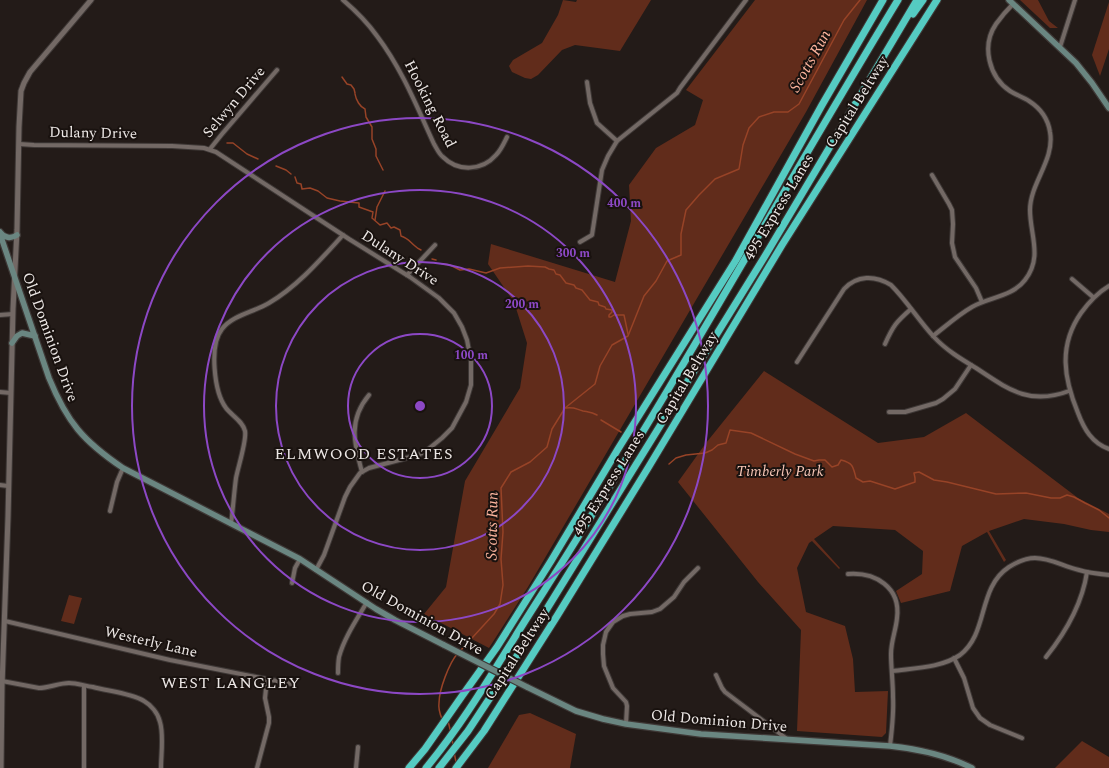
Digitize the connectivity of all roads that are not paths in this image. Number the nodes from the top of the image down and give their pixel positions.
1 (91, 0) edge
2 (343, 0) edge
3 (746, 0) edge
4 (881, 0) edge
5 (898, 0) edge
6 (916, 0) edge
7 (923, 0) edge
8 (937, 0) edge
9 (1074, 0) edge
10 (1011, 2) edge
11 (1060, 47) junction
12 (886, 51) junction
13 (277, 70) dead end
14 (587, 82) dead end
15 (1109, 108) edge
16 (507, 136) dead end
17 (617, 141) junction
18 (19, 144) junction
19 (210, 149) junction
20 (932, 175) dead end
21 (0, 233) edge
22 (17, 235) junction
23 (343, 235) junction
24 (1, 240) edge
25 (580, 242) dead end
26 (435, 245) dead end
27 (407, 275) junction
28 (15, 277) junction
29 (1072, 279) dead end
30 (1109, 286) edge
31 (1093, 298) junction
32 (982, 302) junction
33 (911, 309) junction
34 (13, 314) junction
35 (0, 315) edge
36 (35, 336) junction
37 (933, 336) junction
38 (12, 343) junction
39 (885, 344) dead end
40 (797, 362) dead end
41 (971, 365) junction
42 (1069, 390) junction
43 (0, 392) edge
44 (11, 393) junction
45 (369, 395) dead end
46 (889, 412) dead end
47 (1109, 449) edge
48 (123, 468) junction
49 (362, 472) junction
50 (0, 485) edge
51 (8, 486) junction
52 (110, 511) dead end
53 (231, 524) junction
54 (300, 559) junction
55 (698, 568) dead end
56 (316, 570) junction
57 (1087, 572) junction
58 (848, 574) dead end
59 (1109, 575) edge
60 (0, 577) edge
61 (6, 577) junction
62 (292, 584) dead end
63 (366, 602) junction
64 (5, 620) junction
65 (954, 658) junction
66 (1046, 658) dead end
67 (892, 671) junction
68 (338, 674) dead end
69 (716, 675) dead end
70 (266, 679) junction
71 (1, 681) edge
72 (292, 684) dead end
73 (84, 686) junction
74 (626, 724) junction
75 (1022, 738) dead end
76 (787, 740) junction
77 (890, 746) junction
78 (358, 747) dead end
79 (1, 753) edge
80 (1, 768) edge
81 (84, 768) edge
82 (161, 768) edge
83 (257, 768) edge
84 (356, 768) edge
85 (409, 768) edge
86 (426, 768) edge
87 (439, 768) edge
88 (456, 768) edge
89 (972, 768) edge

1 - 18 street
2 - 16 street, Hooking Road
3 - 17 street
4 - 85 highway, Capital Beltway
5 - 86 highway, 495 Express Lanes
6 - 12 highway, 495 Express Lanes
7 - 12 highway
8 - 88 highway, Capital Beltway
9 - 11 street
10 - 11 main road
10 - 32 street
11 - 15 main road
12 - 87 highway, 495 Express Lanes
13 - 19 street, Selwyn Drive
14 - 17 street
17 - 25 street
18 - 19 street, Dulany Drive
18 - 22 street
19 - 23 street, Dulany Drive
20 - 32 street
21 - 22 main road
21 - 24 main road, Old Dominion Drive
22 - 28 street
23 - 27 street, Dulany Drive
23 - 53 street
24 - 28 main road, Old Dominion Drive
26 - 27 street
27 - 49 street, Dulany Drive
28 - 34 street
28 - 36 main road, Old Dominion Drive
29 - 31 street
30 - 31 street
31 - 42 street
32 - 37 street
33 - 37 street
33 - 39 street
33 - 40 street
34 - 35 street
34 - 38 street
36 - 38 main road
36 - 48 main road, Old Dominion Drive
37 - 41 street
38 - 44 street
41 - 42 street
41 - 46 street
42 - 47 street
43 - 44 street
44 - 51 street
45 - 49 street
48 - 52 street
48 - 53 main road, Old Dominion Drive
49 - 56 street
50 - 51 street
51 - 61 street
53 - 54 main road, Old Dominion Drive
54 - 56 main road, Old Dominion Drive
54 - 62 street
55 - 74 street
56 - 63 main road, Old Dominion Drive
57 - 59 street
57 - 65 street
57 - 66 street
58 - 67 street
60 - 61 street
61 - 64 street
63 - 68 street
63 - 74 main road, Old Dominion Drive, bridge
64 - 70 street, Westerly Lane
64 - 71 street
65 - 67 street
65 - 75 street
67 - 77 street
69 - 76 street
70 - 72 street, Westerly Lane
70 - 83 street
71 - 73 street
71 - 79 street
73 - 81 street
73 - 82 street
74 - 76 main road, Old Dominion Drive
76 - 77 main road, Old Dominion Drive
77 - 89 main road, Old Dominion Drive
78 - 84 street
79 - 80 street

